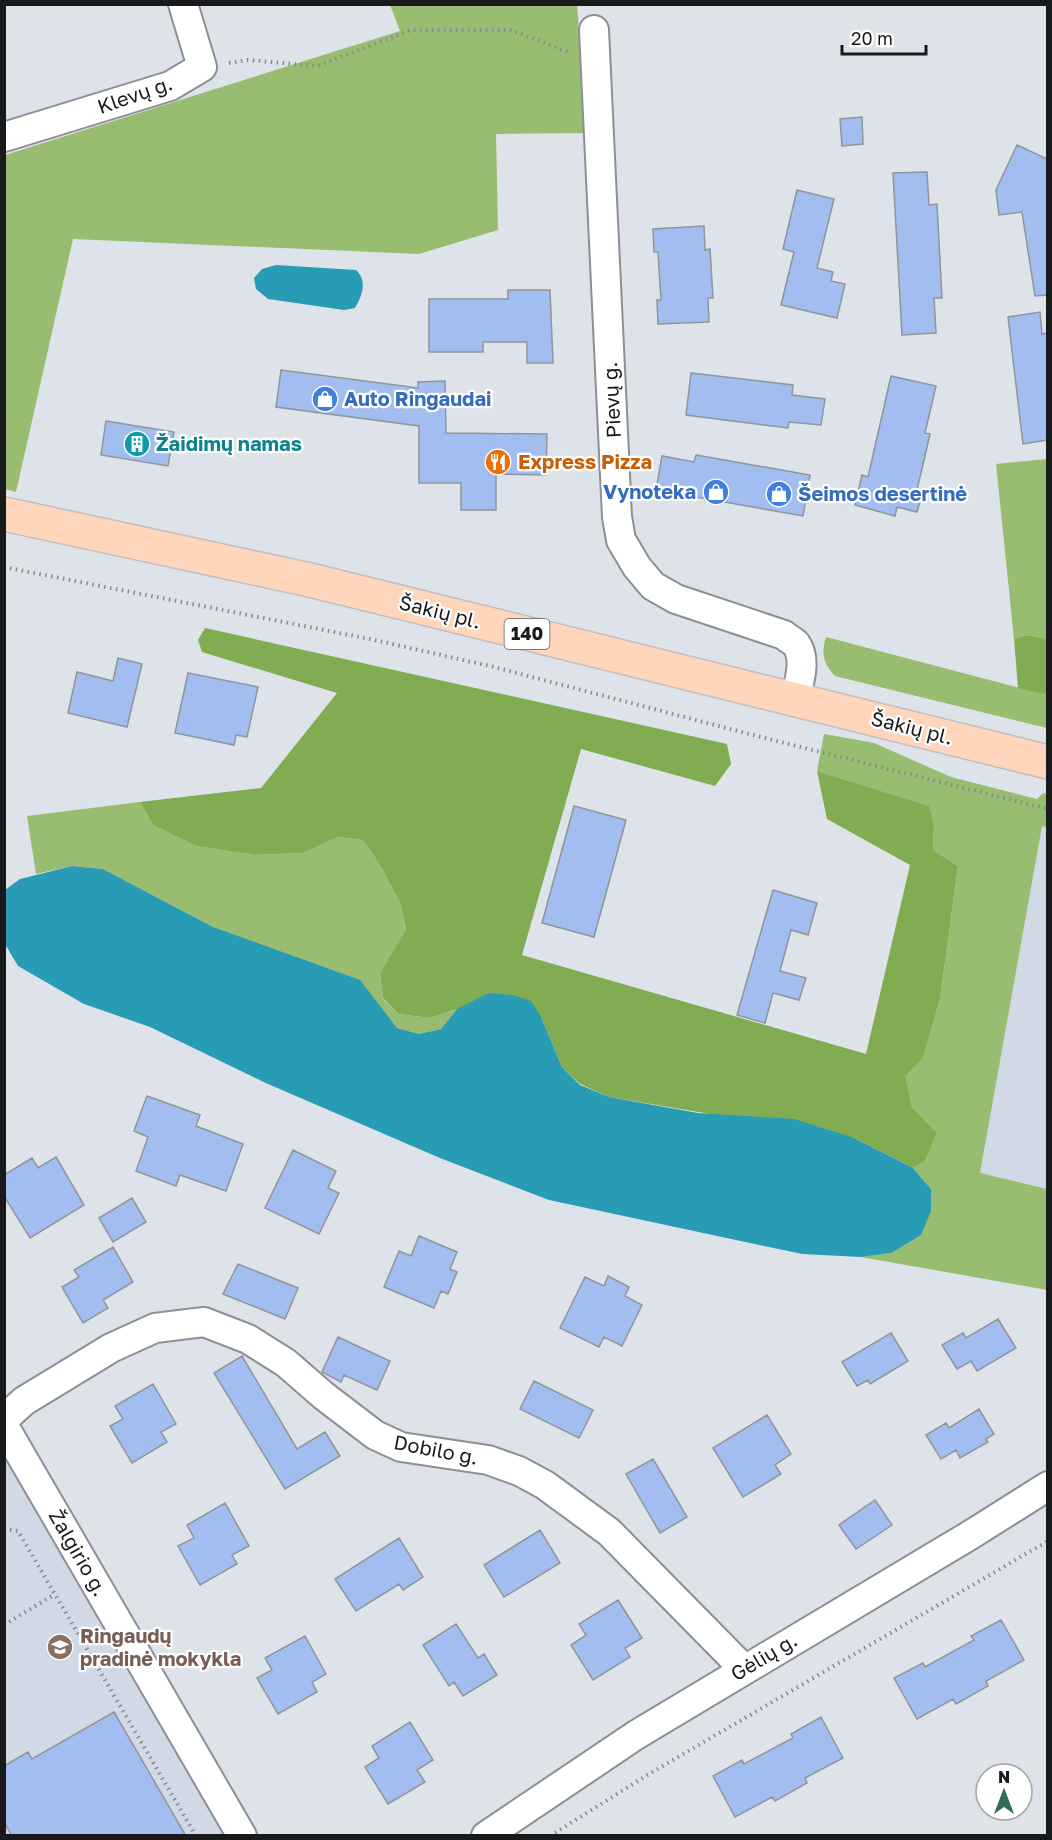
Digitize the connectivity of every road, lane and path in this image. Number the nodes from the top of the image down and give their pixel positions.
1 (183, 4) edge
2 (594, 30) dead end
3 (595, 62) junction
4 (202, 67) junction
5 (4, 137) edge
6 (4, 514) edge
7 (4, 567) edge
8 (795, 699) junction
9 (1047, 762) edge
10 (1047, 809) edge
11 (4, 1419) edge
12 (4, 1426) edge
13 (1047, 1486) edge
14 (4, 1529) edge
15 (1047, 1541) edge
16 (56, 1594) junction
17 (4, 1625) edge
18 (744, 1669) junction
19 (196, 1836) edge
20 (242, 1836) edge
21 (486, 1836) edge
22 (550, 1836) edge

1 - 4 street
2 - 3 street, Pievų g.
3 - 4 path
3 - 8 street, Pievų g.
4 - 5 street, Klevų g.
6 - 8 main road, Šakių pl. / 140
7 - 10 path
8 - 9 main road, Šakių pl. / 140
11 - 18 street, Dobilo g.
12 - 20 street, Žalgirio g.
13 - 18 street, Gėlių g.
14 - 16 path
15 - 22 path
16 - 17 path
16 - 19 path
18 - 21 street, Gėlių g.

